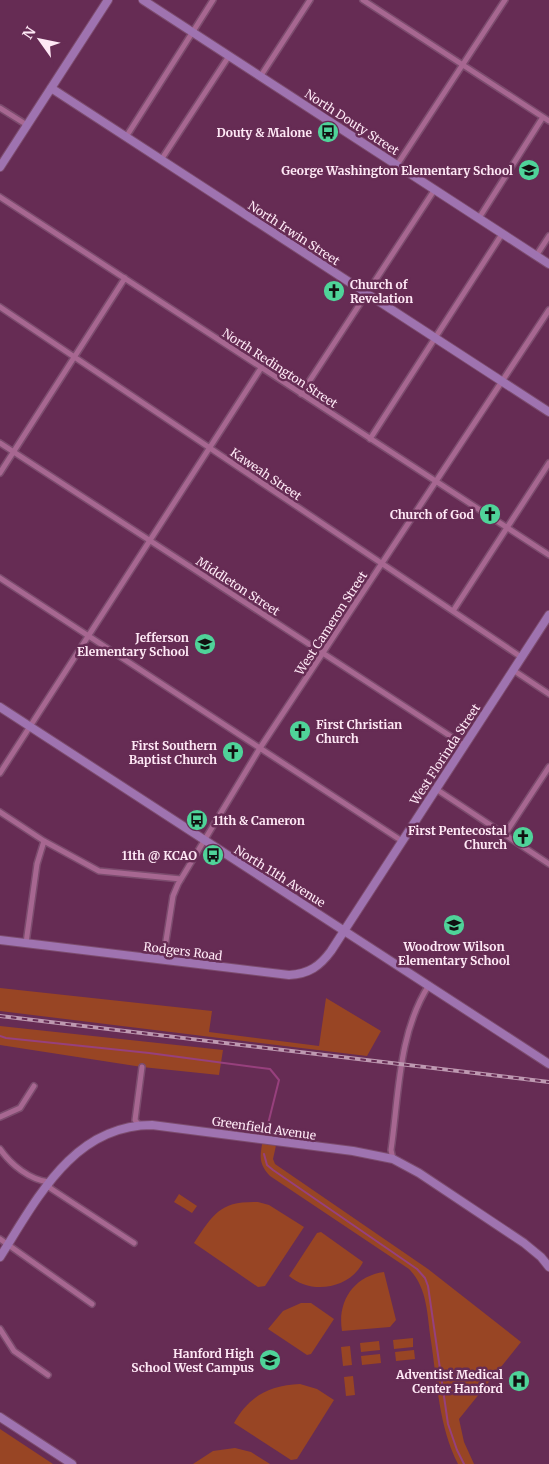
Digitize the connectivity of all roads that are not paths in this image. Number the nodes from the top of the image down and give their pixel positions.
1 (108, 0) edge
2 (143, 0) edge
3 (213, 0) edge
4 (310, 0) edge
5 (363, 0) edge
6 (505, 0) edge
7 (192, 32) junction
8 (229, 56) junction
9 (463, 65) junction
10 (260, 76) junction
11 (51, 88) junction
12 (0, 108) edge
13 (543, 118) junction
14 (549, 121) edge
15 (27, 125) junction
16 (126, 137) junction
17 (161, 160) junction
18 (397, 165) junction
19 (0, 167) edge
20 (435, 189) junction
21 (0, 197) edge
22 (478, 218) junction
23 (502, 234) junction
24 (549, 236) edge
25 (536, 256) junction
26 (549, 264) edge
27 (125, 278) junction
28 (366, 294) junction
29 (0, 307) edge
30 (549, 310) edge
31 (435, 338) junction
32 (74, 357) junction
33 (261, 368) junction
34 (502, 382) junction
35 (301, 394) junction
36 (549, 412) edge
37 (370, 439) junction
38 (0, 443) edge
39 (209, 447) junction
40 (14, 452) junction
41 (549, 463) edge
42 (0, 473) edge
43 (437, 480) junction
44 (507, 528) junction
45 (149, 540) junction
46 (549, 555) edge
47 (382, 564) junction
48 (0, 578) edge
49 (453, 611) junction
50 (549, 615) edge
51 (87, 635) junction
52 (323, 653) junction
53 (521, 657) junction
54 (513, 670) junction
55 (549, 694) edge
56 (0, 707) edge
57 (28, 726) junction
58 (464, 745) junction
59 (260, 748) junction
60 (549, 767) edge
61 (0, 773) edge
62 (436, 789) junction
63 (0, 812) edge
64 (505, 834) junction
65 (44, 841) junction
66 (204, 841) junction
67 (402, 841) junction
68 (549, 864) edge
69 (181, 879) junction
70 (344, 930) junction
71 (0, 940) edge
72 (26, 943) junction
73 (163, 960) junction
74 (429, 985) junction
75 (549, 1064) edge
76 (142, 1067) dead end
77 (34, 1086) dead end
78 (0, 1117) edge
79 (139, 1125) junction
80 (0, 1149) edge
81 (393, 1159) junction
82 (49, 1182) junction
83 (0, 1239) edge
84 (134, 1243) dead end
85 (8, 1244) junction
86 (0, 1257) edge
87 (549, 1268) edge
88 (92, 1304) dead end
89 (0, 1329) edge
90 (48, 1375) dead end
91 (0, 1417) edge
92 (72, 1464) edge

1 - 11 street
2 - 7 street, North Douty Street
3 - 7 street
4 - 10 street
5 - 9 street
6 - 9 street
7 - 8 street, North Douty Street
7 - 16 street
8 - 10 street, North Douty Street
8 - 17 street
9 - 13 street
9 - 18 street
10 - 18 street, North Douty Street
11 - 15 street
11 - 16 street, North Irwin Street
12 - 15 street
13 - 14 street
13 - 22 street
15 - 19 street
16 - 17 street, North Irwin Street
17 - 28 street, North Irwin Street
18 - 20 street, North Douty Street
20 - 22 street, North Douty Street
20 - 28 street
21 - 27 street, North Redington Street
22 - 23 street, North Douty Street
23 - 25 street, North Douty Street
23 - 31 street
24 - 25 street
25 - 26 street, North Douty Street
27 - 32 street
27 - 33 street, North Redington Street
28 - 31 street, North Irwin Street
28 - 35 street
29 - 32 street, Kaweah Street
30 - 34 street, West Cameron Street
31 - 34 street, North Irwin Street
31 - 37 street
32 - 39 street, Kaweah Street
32 - 40 street
33 - 35 street, North Redington Street
33 - 39 street
34 - 36 street, North Irwin Street
34 - 43 street, West Cameron Street
35 - 37 street, North Redington Street
37 - 43 street, North Redington Street
38 - 40 street, Middleton Street
39 - 45 street
39 - 47 street, Kaweah Street
40 - 42 street
40 - 45 street, Middleton Street
41 - 44 street
43 - 44 street, North Redington Street
43 - 47 street, West Cameron Street
44 - 46 street, North Redington Street
44 - 49 street
45 - 51 street
45 - 52 street, Middleton Street
47 - 49 street, Kaweah Street
47 - 52 street, West Cameron Street
48 - 51 street
49 - 53 street, Kaweah Street
50 - 53 street, West Florinda Street
51 - 57 street
51 - 59 street
52 - 58 street, Middleton Street
52 - 59 street, West Cameron Street
53 - 54 street, West Florinda Street
54 - 55 street
54 - 58 street, West Florinda Street
56 - 57 street, North 11th Avenue
57 - 61 street
57 - 66 street, North 11th Avenue
58 - 62 street, West Florinda Street
59 - 66 street, West Cameron Street
59 - 67 street
60 - 64 street
62 - 64 street
62 - 67 street, West Florinda Street
63 - 65 street
64 - 68 street
65 - 69 street
65 - 72 street
66 - 69 street, West Cameron Street
66 - 70 street, North 11th Avenue
67 - 70 street, West Florinda Street
69 - 73 street, West Cameron Street
70 - 73 street, Rodgers Road
70 - 74 street, North 11th Avenue
71 - 72 street, Rodgers Road
72 - 73 street, Rodgers Road
74 - 75 street, North 11th Avenue
74 - 81 street
76 - 79 street
77 - 78 street
79 - 81 street, Greenfield Avenue
79 - 82 street, Greenfield Avenue
80 - 82 street
81 - 87 street, Greenfield Avenue
82 - 84 street
82 - 85 street, Greenfield Avenue
83 - 85 street
85 - 86 street, Greenfield Avenue
85 - 88 street
89 - 90 street
91 - 92 street

